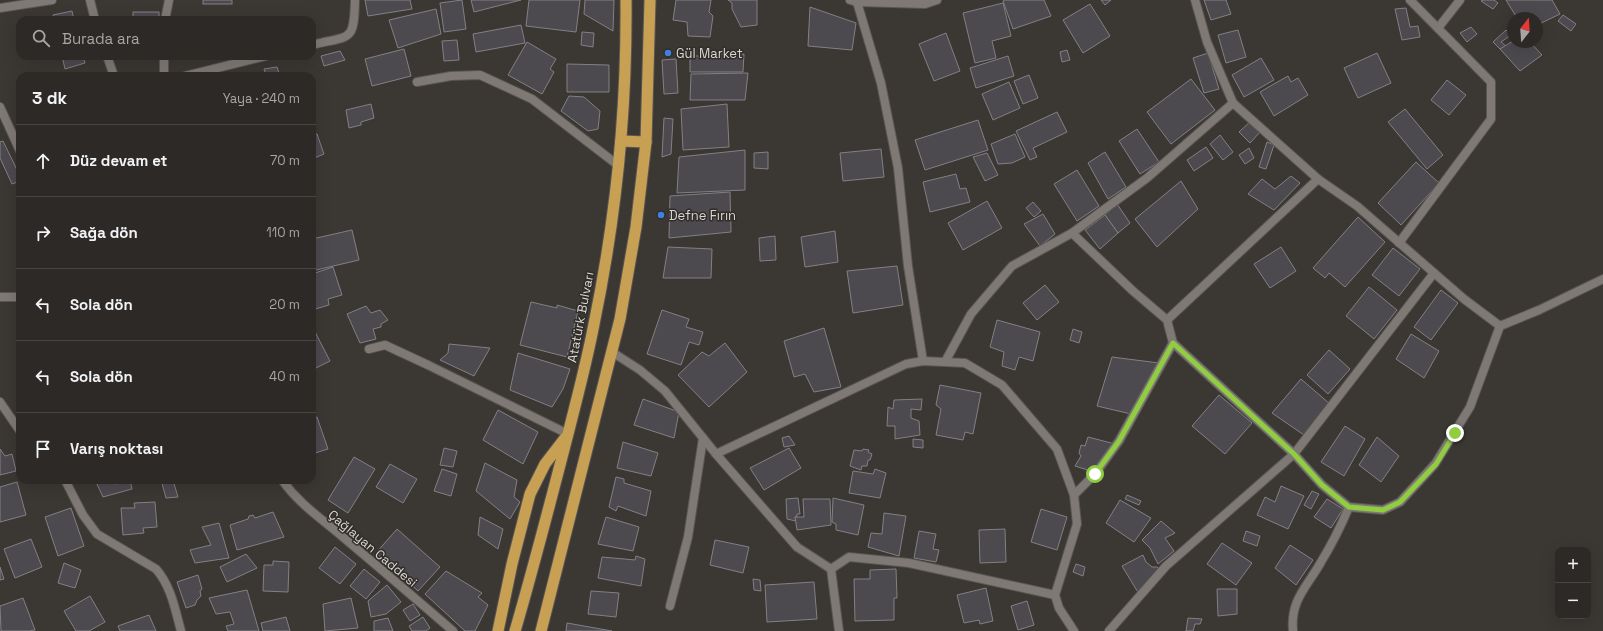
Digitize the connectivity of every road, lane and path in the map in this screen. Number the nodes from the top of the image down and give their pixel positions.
1 (52, 0) edge
2 (90, 0) edge
3 (169, 0) edge
4 (355, 0) edge
5 (626, 0) edge
6 (650, 0) edge
7 (938, 0) edge
8 (1195, 0) edge
9 (1410, 0) edge
10 (1460, 0) edge
11 (853, 1) edge
12 (0, 8) edge
13 (94, 16) edge
14 (166, 16) edge
15 (1438, 28) junction
16 (316, 44) edge
17 (108, 60) edge
18 (164, 60) edge
19 (250, 60) edge
20 (113, 72) edge
21 (164, 72) edge
22 (201, 72) edge
23 (417, 82) dead end
24 (1233, 103) junction
25 (0, 108) edge
26 (620, 141) junction
27 (16, 142) edge
28 (646, 142) junction
29 (619, 166) junction
30 (1318, 178) junction
31 (1072, 233) junction
32 (1399, 243) junction
33 (1434, 273) junction
34 (1603, 280) edge
35 (0, 297) edge
36 (16, 297) edge
37 (1167, 320) junction
38 (1500, 326) junction
39 (1173, 343) junction
40 (369, 349) dead end
41 (612, 352) junction
42 (923, 362) junction
43 (945, 362) junction
44 (0, 402) edge
45 (16, 424) edge
46 (568, 434) junction
47 (703, 438) junction
48 (716, 454) junction
49 (1294, 454) junction
50 (67, 484) edge
51 (285, 484) edge
52 (1074, 495) junction
53 (1349, 507) junction
54 (831, 569) junction
55 (1055, 595) junction
56 (670, 606) dead end
57 (181, 631) edge
58 (453, 631) edge
59 (498, 631) edge
60 (515, 631) edge
61 (541, 631) edge
62 (839, 631) edge
63 (1074, 631) edge
64 (1109, 631) edge
65 (1293, 631) edge

1 - 12 street
2 - 13 street
3 - 14 street
4 - 16 street
5 - 26 highway, Atatürk Bulvarı
6 - 28 highway
7 - 11 street
8 - 24 street
9 - 15 street
10 - 15 street
11 - 42 street
15 - 32 street
17 - 20 street
18 - 21 street
19 - 22 street
23 - 29 street
24 - 30 street
24 - 31 street
25 - 27 street
26 - 28 highway
26 - 29 highway, Atatürk Bulvarı
28 - 41 highway
29 - 46 highway, Atatürk Bulvarı
30 - 32 street
30 - 37 street
31 - 37 street
31 - 43 street
32 - 33 street
33 - 38 street
33 - 49 street
34 - 38 street
35 - 36 street
37 - 39 street
38 - 53 street
39 - 49 street
39 - 52 street
40 - 46 street
41 - 47 street
41 - 61 highway
42 - 43 street
42 - 48 street
43 - 52 street
44 - 45 street
46 - 59 highway
46 - 60 highway, Atatürk Bulvarı
47 - 48 street
47 - 56 street
48 - 54 street
49 - 53 street
49 - 64 street
50 - 57 street
51 - 58 street, Çağlayan Caddesi
52 - 55 street
53 - 65 street
54 - 55 street
54 - 62 street
55 - 63 street

